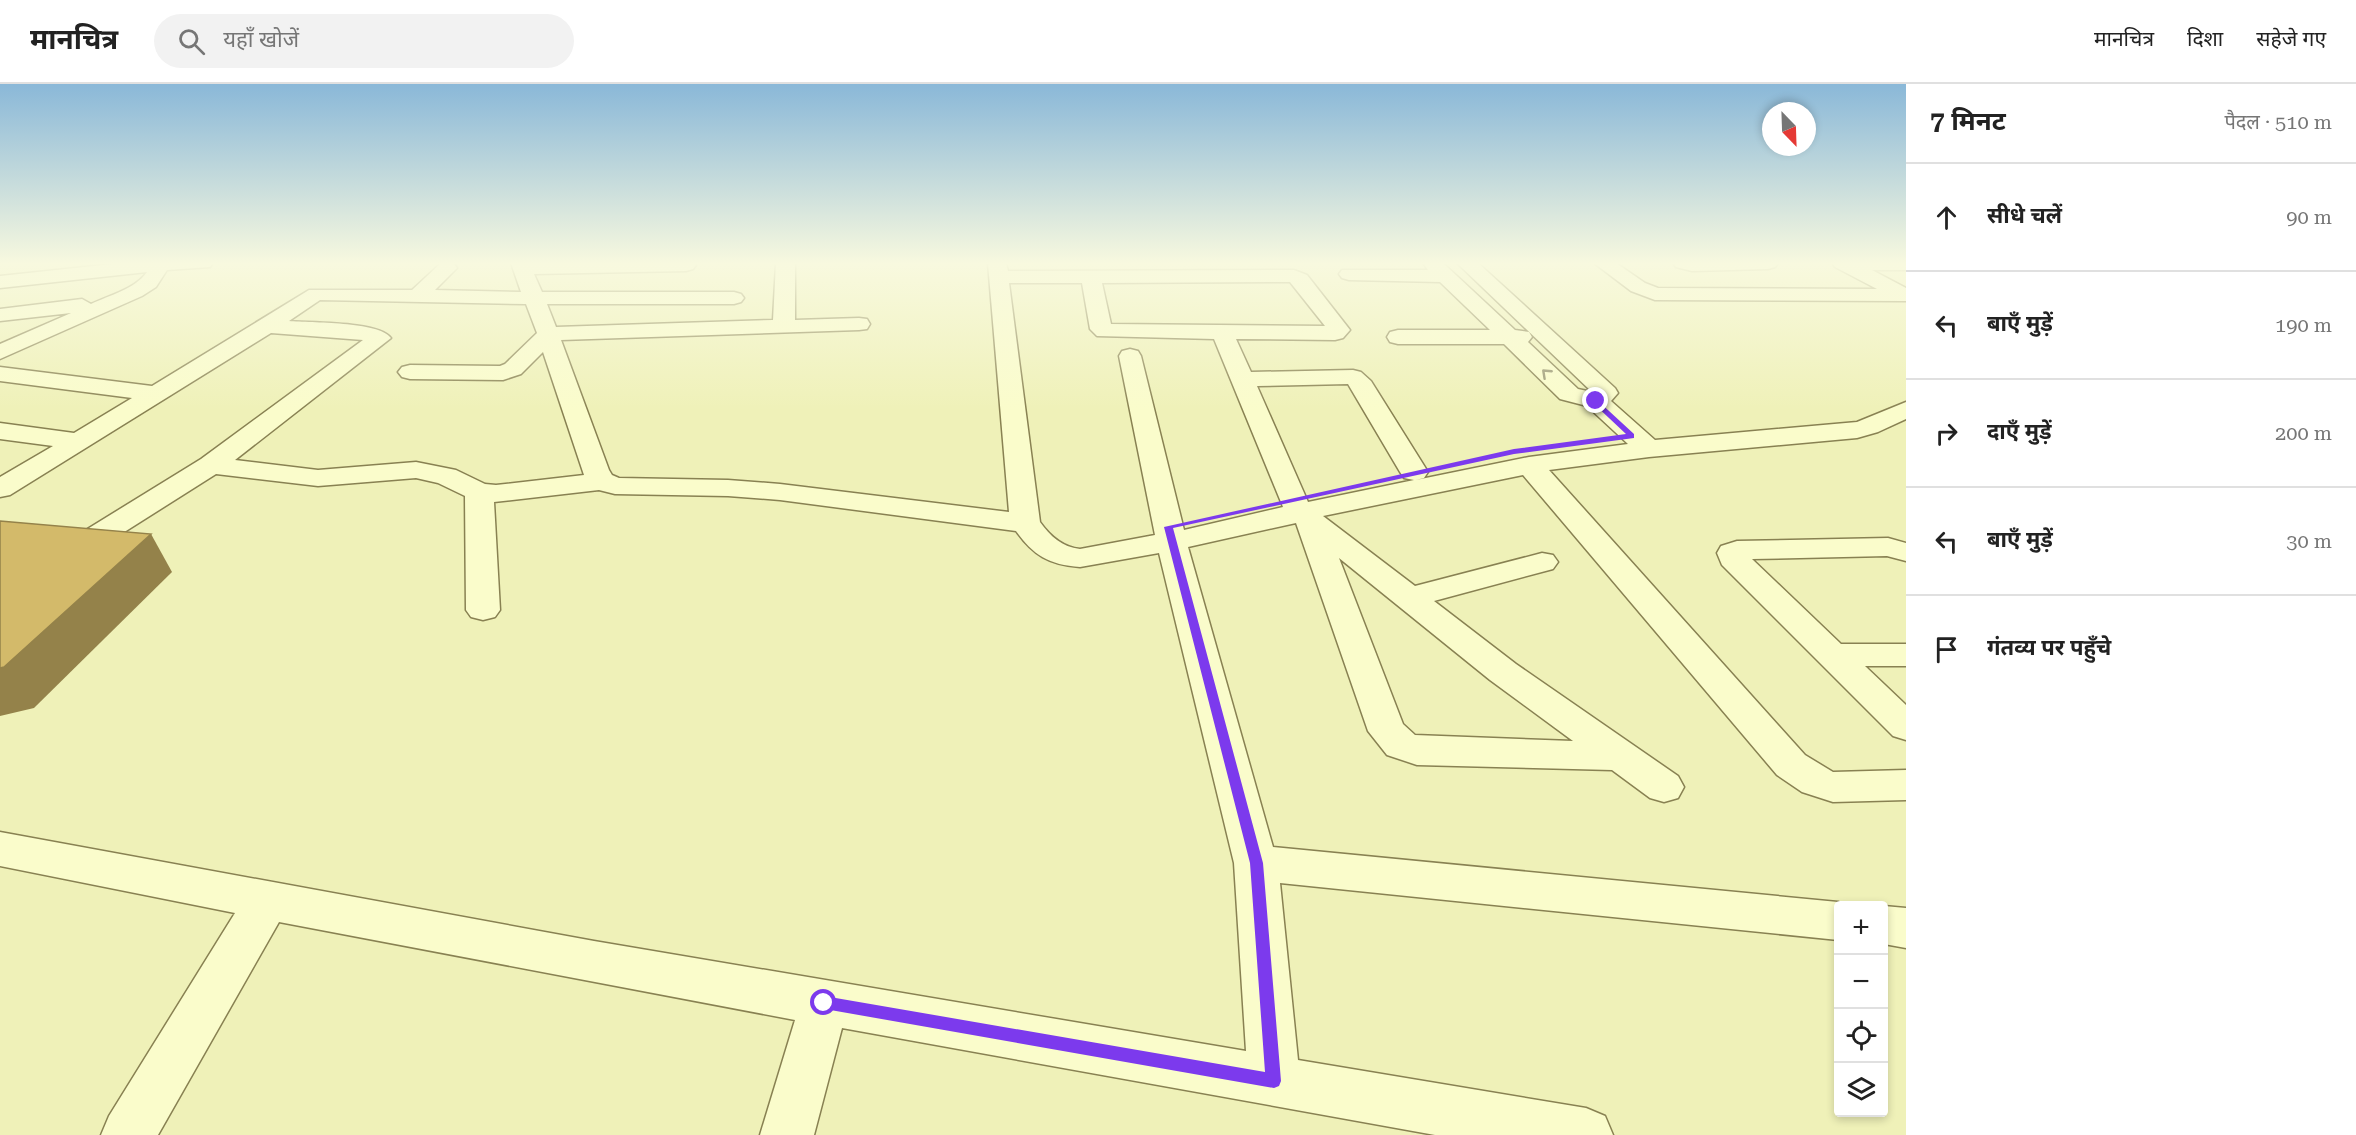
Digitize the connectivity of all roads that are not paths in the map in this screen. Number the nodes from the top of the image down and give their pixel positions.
1 (24, 312) edge
2 (91, 312) edge
3 (287, 312) edge
4 (540, 312) edge
5 (784, 312) edge
6 (1002, 312) edge
7 (1099, 312) edge
8 (1325, 312) edge
9 (1484, 312) edge
10 (1521, 312) edge
11 (0, 315) edge
12 (1227, 322) junction
13 (859, 324) dead end
14 (267, 326) junction
15 (784, 326) junction
16 (548, 334) junction
17 (1398, 337) dead end
18 (1508, 337) junction
19 (1547, 337) junction
20 (0, 352) edge
21 (1130, 356) dead end
22 (410, 372) dead end
23 (0, 374) edge
24 (1242, 379) junction
25 (1906, 389) edge
26 (158, 394) junction
27 (1596, 401) junction
28 (1906, 409) edge
29 (0, 431) edge
30 (78, 441) junction
31 (1640, 443) junction
32 (211, 465) junction
33 (1529, 465) junction
34 (1414, 472) junction
35 (602, 481) junction
36 (0, 489) edge
37 (479, 492) junction
38 (1301, 511) junction
39 (1025, 523) junction
40 (1171, 534) junction
41 (0, 549) edge
42 (1906, 552) edge
43 (1542, 562) dead end
44 (1409, 598) junction
45 (483, 610) dead end
46 (1833, 655) junction
47 (1906, 655) edge
48 (1906, 727) edge
49 (1619, 756) junction
50 (1906, 785) edge
51 (1664, 787) dead end
52 (0, 849) edge
53 (1256, 863) junction
54 (266, 903) junction
55 (1834, 921) edge
56 (1888, 926) edge
57 (1906, 928) edge
58 (824, 1003) junction
59 (1274, 1081) junction
60 (128, 1135) edge
61 (787, 1135) edge
62 (1586, 1135) edge

1 - 11 street
2 - 20 street
3 - 14 street
4 - 16 street
5 - 15 street
6 - 39 street
7 - 12 street
8 - 12 street
9 - 18 street
10 - 19 street
12 - 24 street
13 - 15 street
14 - 26 street
14 - 32 street
15 - 16 street
16 - 22 street
16 - 35 street
17 - 18 street
18 - 19 street
27 -> 18 street
19 - 27 street
21 - 40 street
23 - 26 street
24 - 34 street
24 - 38 street
25 - 31 street
26 - 30 street
27 - 31 street
28 - 31 street
29 - 30 street
30 - 36 street
31 - 33 street
31 - 34 street
32 - 37 street
32 - 41 street
33 - 38 street
33 - 50 street
34 - 38 street
35 - 37 street
35 - 39 street
37 - 45 street
38 - 40 street
38 - 44 street
38 - 49 street
39 - 40 street
40 - 53 street
42 - 46 street
43 - 44 street
44 - 49 street
46 - 47 street
46 - 48 street
49 - 51 street
52 - 54 street
53 - 55 street
53 - 59 street
54 - 58 street
54 - 60 street
56 - 57 street
58 - 59 street
58 - 61 street
59 - 62 street

